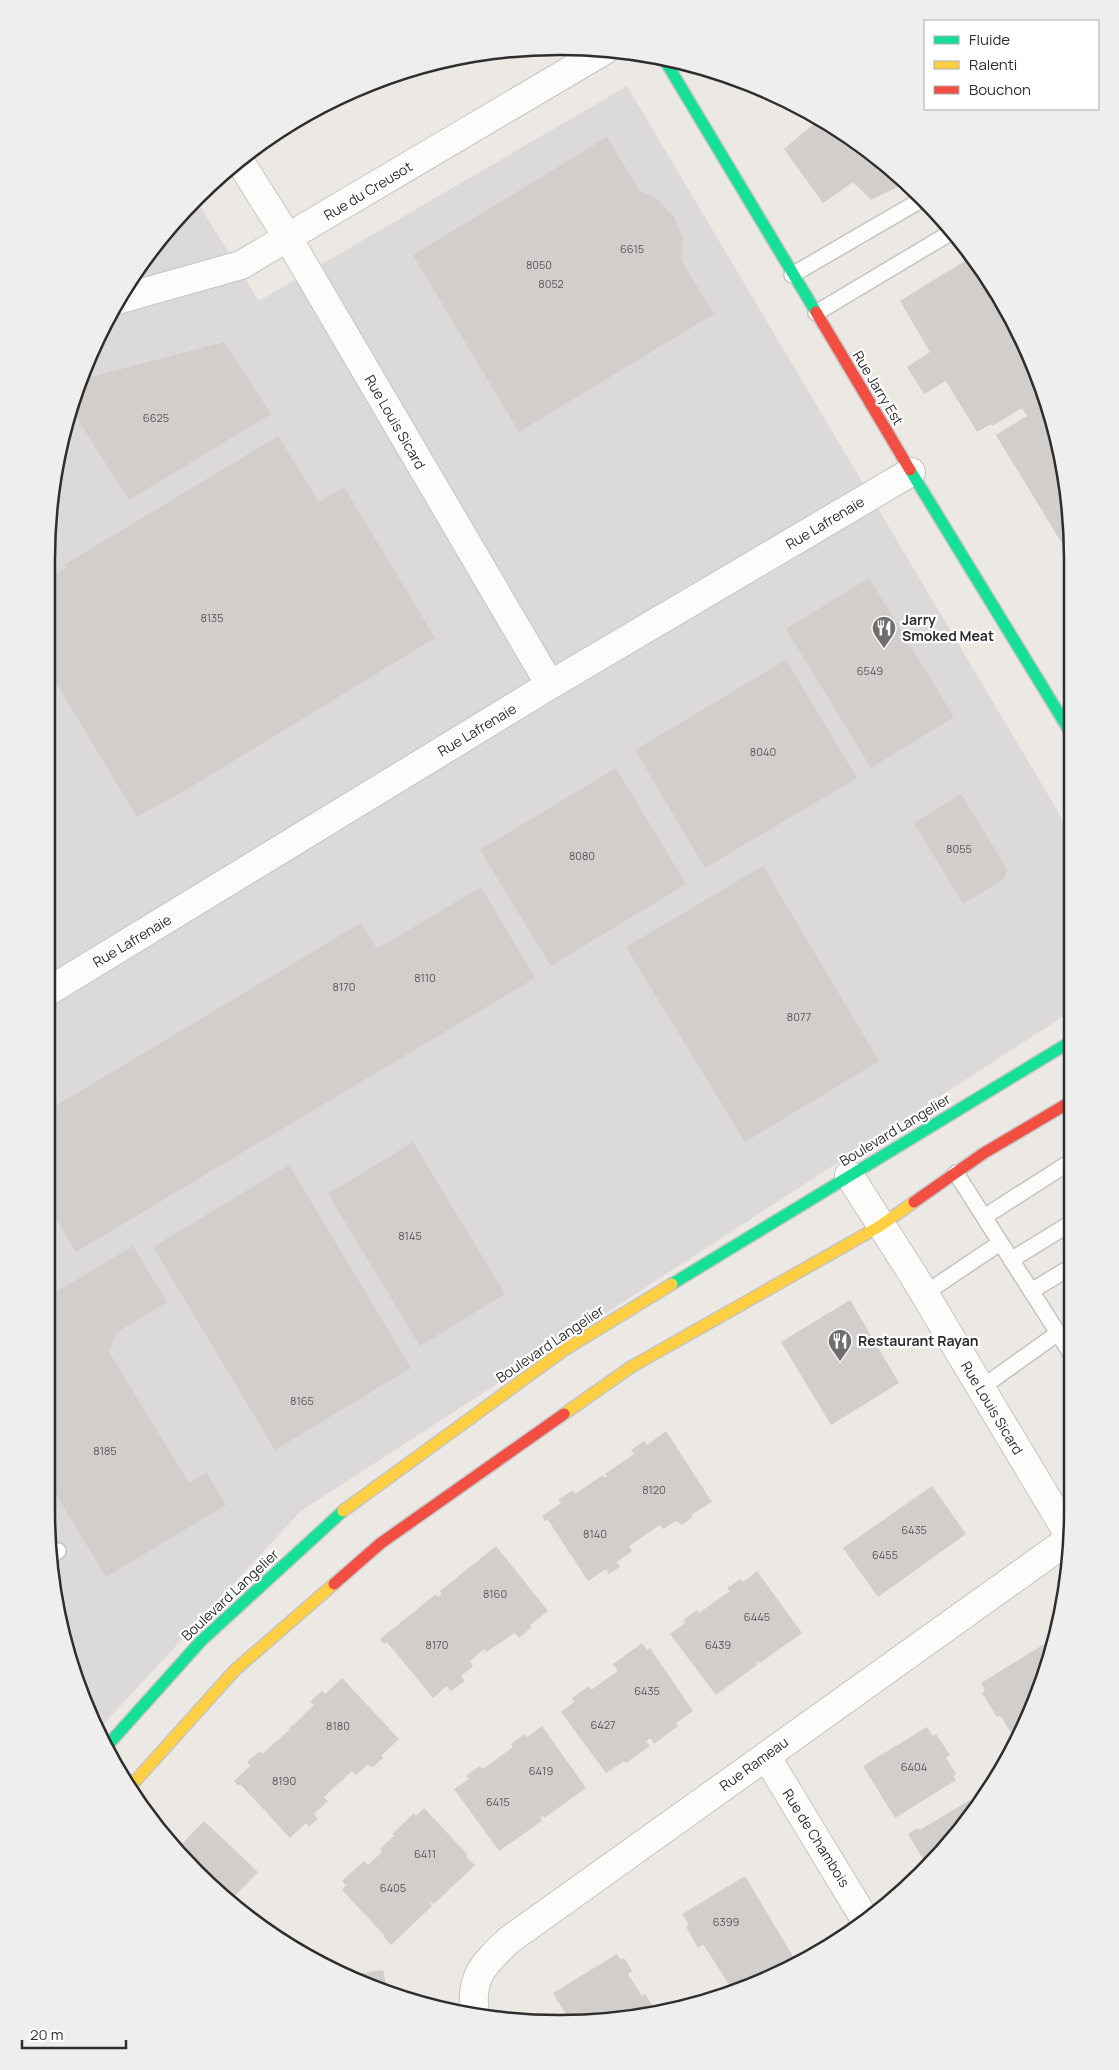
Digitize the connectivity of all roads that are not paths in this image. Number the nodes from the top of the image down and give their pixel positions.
1 (594, 56) edge
2 (669, 67) edge
3 (243, 166) edge
4 (916, 203) edge
5 (946, 235) edge
6 (288, 238) junction
7 (792, 275) junction
8 (129, 297) edge
9 (816, 313) junction
10 (911, 472) junction
11 (550, 686) junction
12 (1064, 722) edge
13 (55, 987) edge
14 (1064, 1046) edge
15 (1064, 1106) edge
16 (1064, 1166) edge
17 (956, 1173) junction
18 (849, 1175) junction
19 (984, 1217) junction
20 (880, 1226) junction
21 (1064, 1227) edge
22 (1000, 1243) junction
23 (1011, 1260) junction
24 (1064, 1271) edge
25 (1031, 1291) junction
26 (924, 1294) junction
27 (1058, 1333) junction
28 (1064, 1343) edge
29 (981, 1388) junction
30 (1064, 1526) edge
31 (1063, 1545) edge
32 (111, 1741) edge
33 (766, 1756) junction
34 (134, 1782) edge
35 (862, 1914) edge
36 (475, 2007) edge

1 - 6 street, Rue du Creusot
2 - 7 main road, Rue Jarry Est
3 - 6 street, Rue Louis Sicard
4 - 7 lane
5 - 9 lane
6 - 8 street, Rue du Creusot
6 - 11 street, Rue Louis Sicard
7 - 9 main road, Rue Jarry Est
9 - 10 main road, Rue Jarry Est
10 - 11 street, Rue Lafrenaie
10 - 12 main road, Rue Jarry Est
11 - 13 street, Rue Lafrenaie
14 - 18 main road, Boulevard Langelier
15 - 17 main road
16 - 19 lane
17 - 19 lane
17 - 20 main road
18 - 20 street, Rue Louis Sicard
18 - 32 main road, Boulevard Langelier
19 - 22 lane
20 - 26 street, Rue Louis Sicard
20 - 34 main road
21 - 23 lane
22 - 23 lane
22 - 26 lane
23 - 25 lane
24 - 25 lane
25 - 27 lane
26 - 29 street, Rue Louis Sicard
27 - 28 lane
27 - 29 lane
29 - 30 street, Rue Louis Sicard
31 - 33 street, Rue Rameau
33 - 35 street, Rue de Chambois
33 - 36 street, Rue Rameau

